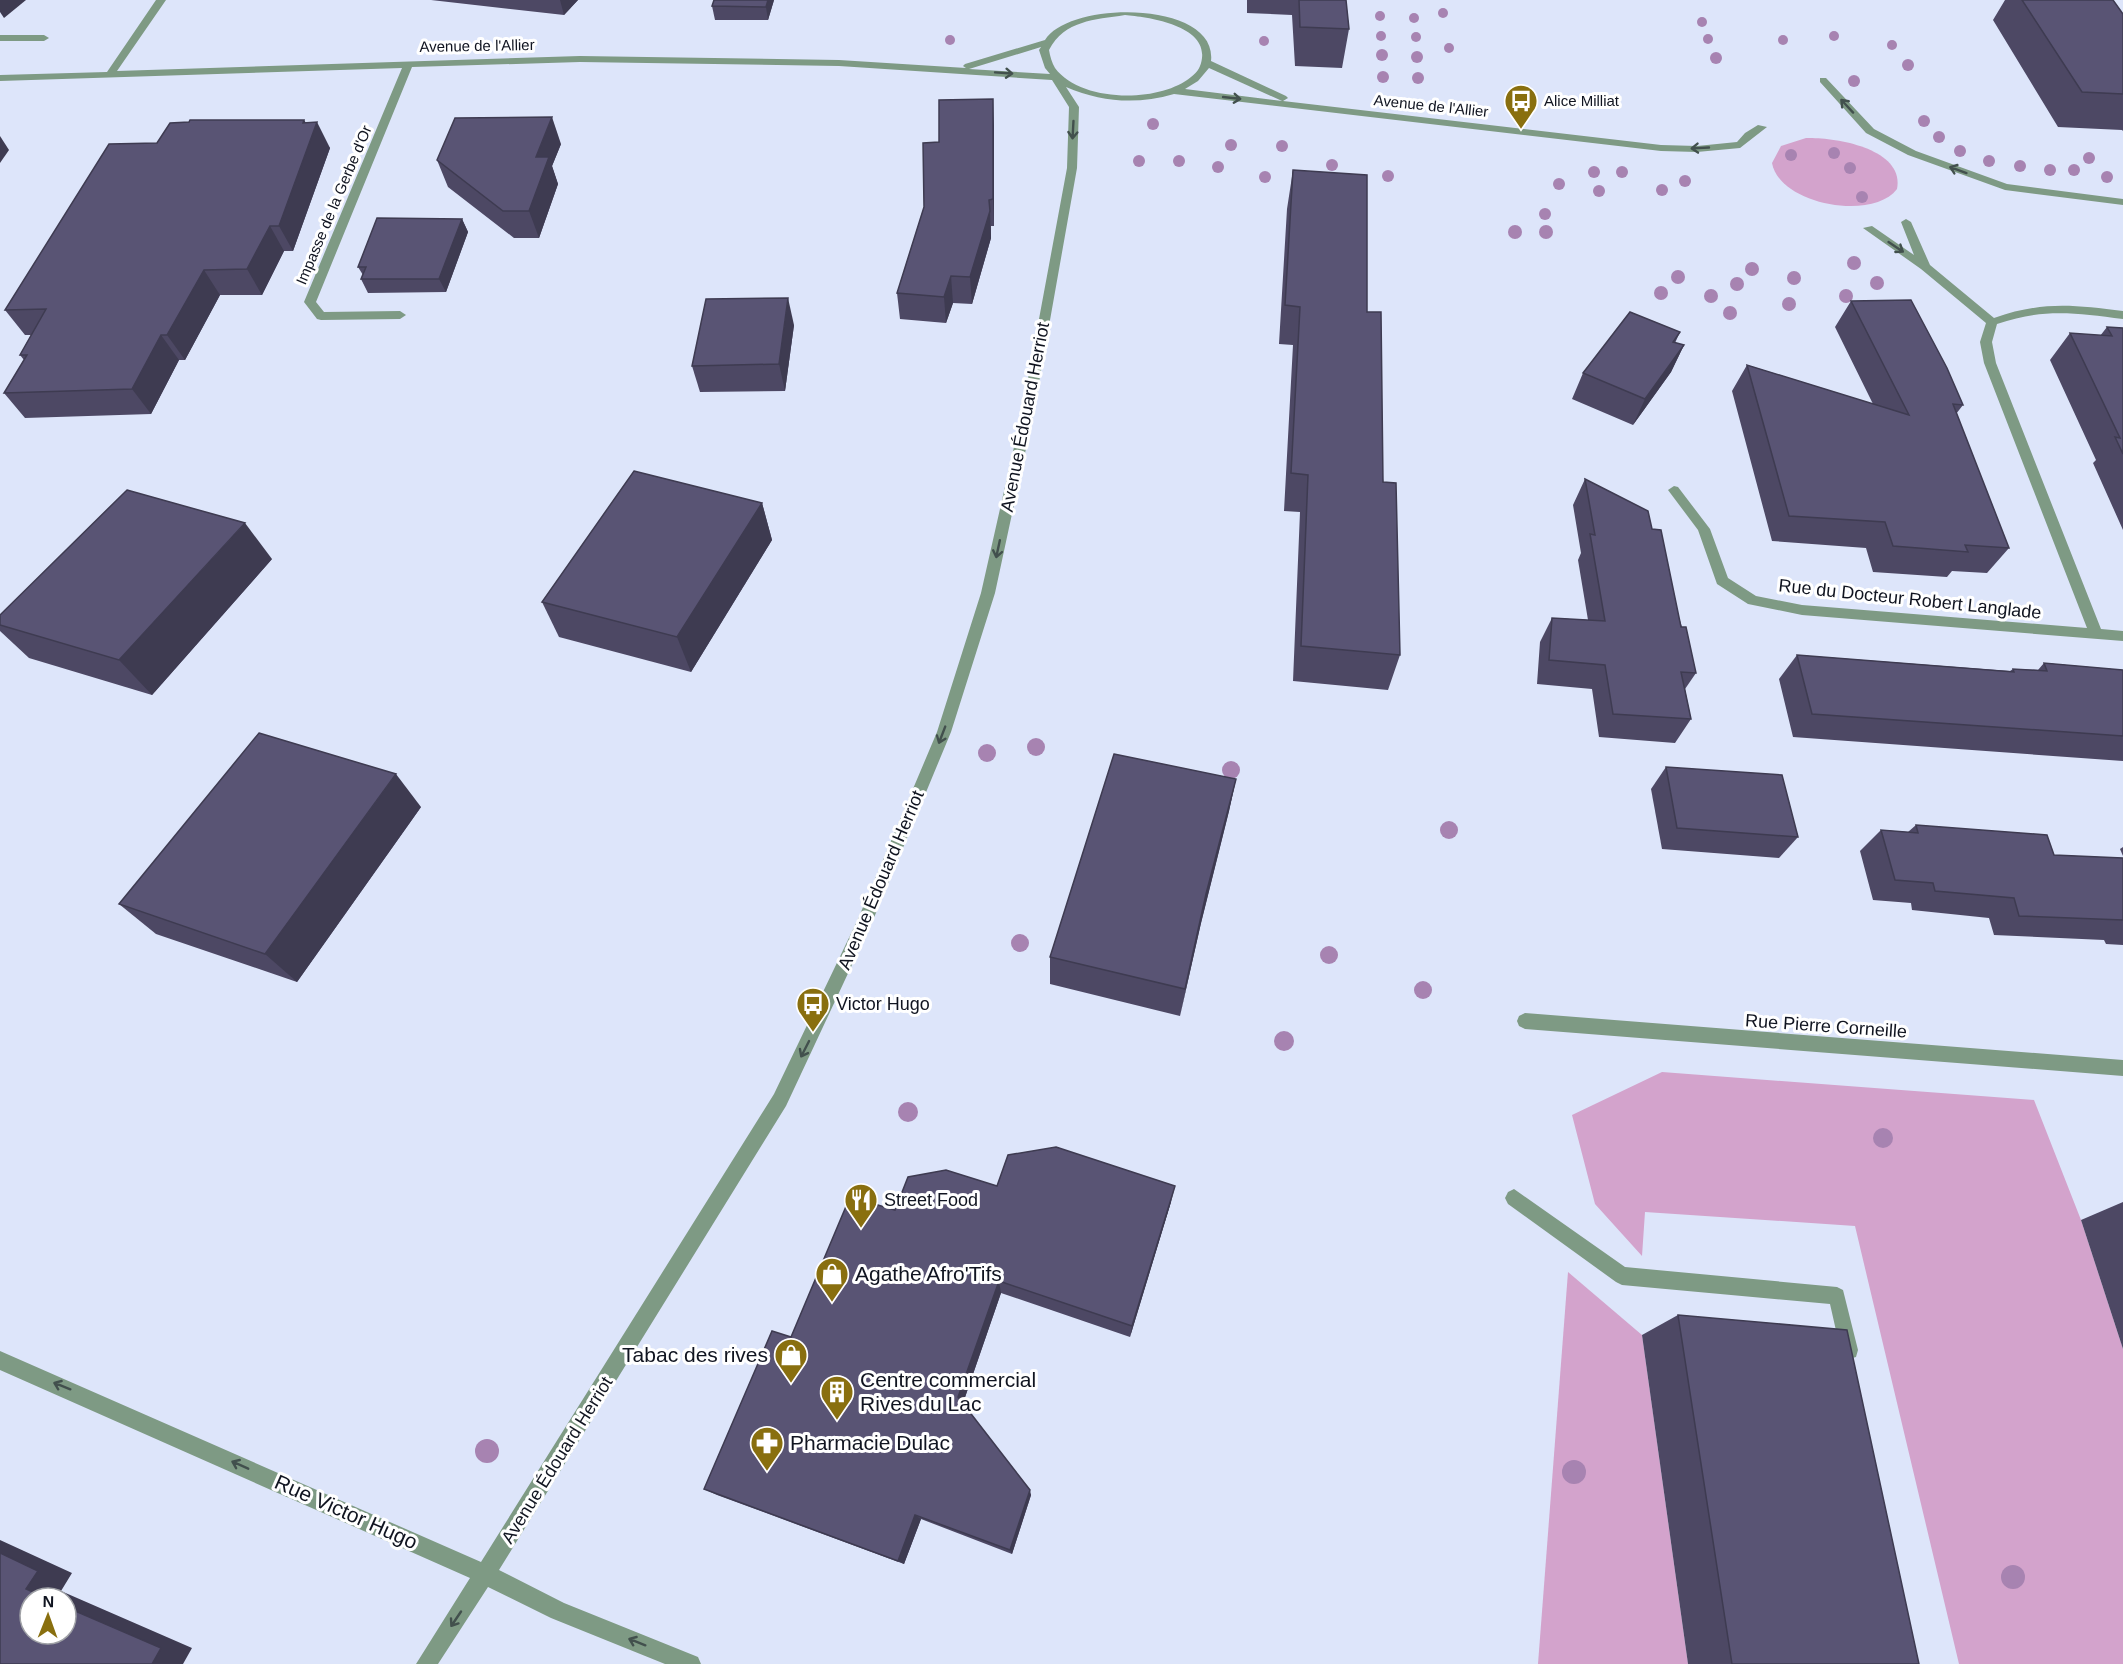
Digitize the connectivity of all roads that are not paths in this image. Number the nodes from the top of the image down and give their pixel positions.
1 (161, 0) edge
2 (0, 38) edge
3 (44, 38) dead end
4 (1045, 43) junction
5 (409, 63) junction
6 (1207, 63) junction
7 (954, 70) junction
8 (111, 73) junction
9 (1055, 77) junction
10 (0, 78) edge
11 (1823, 80) dead end
12 (1174, 91) junction
13 (1298, 105) junction
14 (1762, 127) dead end
15 (2123, 202) edge
16 (1906, 222) dead end
17 (1868, 228) dead end
18 (1925, 267) junction
19 (400, 315) dead end
20 (2123, 315) edge
21 (1992, 322) junction
22 (1674, 490) dead end
23 (2097, 635) junction
24 (2123, 636) edge
25 (1525, 1021) dead end
26 (2123, 1068) edge
27 (1514, 1198) dead end
28 (0, 1360) edge
29 (1852, 1365) edge
30 (485, 1574) junction
31 (426, 1664) edge
32 (691, 1664) edge

1 - 8 street
2 - 3 street
4 - 6 street
4 - 7 street, Avenue de l'Allier
4 - 9 street, Avenue Édouard Herriot
5 - 7 street, Avenue de l'Allier
5 - 8 street, Avenue de l'Allier
5 - 19 street, Impasse de la Gerbe d'Or
6 - 12 street
6 - 13 street, Avenue de l'Allier
7 -> 9 street, Avenue de l'Allier
8 - 10 street, Avenue de l'Allier
9 - 12 street
9 -> 30 street, Avenue Édouard Herriot
15 -> 11 street
12 -> 13 street, Avenue de l'Allier
14 -> 13 street, Avenue de l'Allier
16 - 18 street
17 -> 18 street
18 - 21 street
20 - 21 street
21 - 23 street
22 - 23 street, Rue du Docteur Robert Langlade
23 - 24 street, Rue du Docteur Robert Langlade
25 - 26 street, Rue Pierre Corneille
27 - 29 street
30 -> 28 street, Rue Victor Hugo
30 -> 31 street, Avenue Édouard Herriot
32 -> 30 street, Rue Victor Hugo

